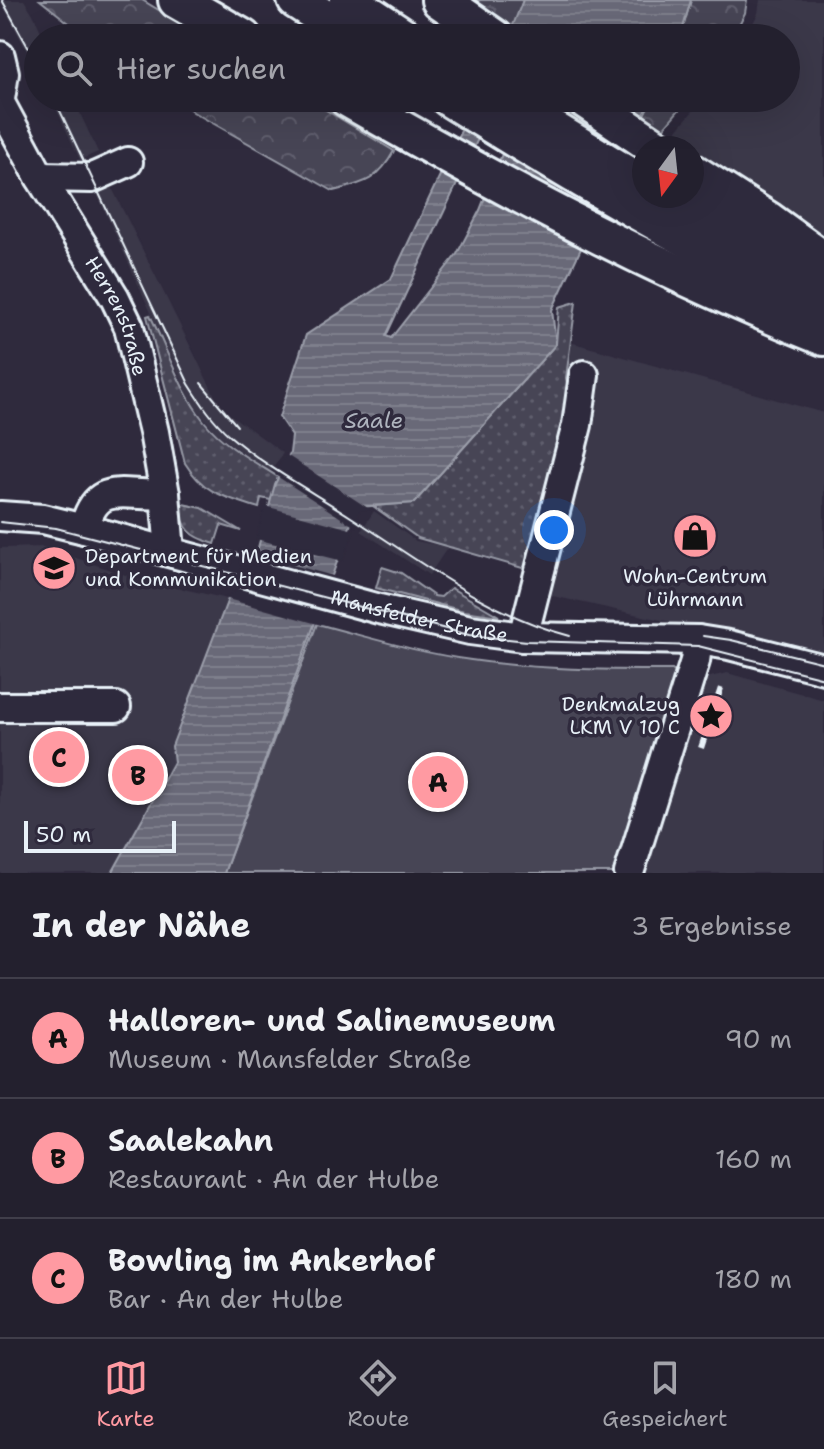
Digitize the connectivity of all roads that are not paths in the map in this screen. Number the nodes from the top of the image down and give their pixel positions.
1 (177, 0) edge
2 (296, 0) edge
3 (348, 0) edge
4 (440, 0) edge
5 (219, 24) edge
6 (333, 24) edge
7 (385, 24) edge
8 (475, 24) edge
9 (0, 56) edge
10 (0, 101) edge
11 (372, 112) edge
12 (471, 112) edge
13 (524, 112) edge
14 (604, 112) edge
15 (639, 136) edge
16 (128, 162) dead end
17 (40, 177) junction
18 (92, 178) junction
19 (632, 178) edge
20 (632, 190) edge
21 (632, 199) edge
22 (676, 208) edge
23 (677, 208) edge
24 (679, 208) edge
25 (691, 208) edge
26 (73, 231) junction
27 (824, 260) edge
28 (824, 278) edge
29 (824, 309) edge
30 (824, 337) edge
31 (584, 375) dead end
32 (165, 494) junction
33 (0, 516) edge
34 (84, 529) junction
35 (170, 551) junction
36 (523, 637) junction
37 (698, 640) junction
38 (824, 669) edge
39 (0, 707) edge
40 (116, 707) dead end
41 (629, 873) edge

1 - 5 main road
2 - 6 main road
3 - 7 main road
4 - 8 main road
9 - 10 street, Herrenstraße
10 - 17 street, Herrenstraße
11 - 21 main road
12 - 20 main road
13 - 19 main road
14 - 15 main road
16 - 18 street
17 - 18 street
17 - 26 street, Herrenstraße
18 - 26 street
22 - 30 main road
23 - 29 main road
24 - 28 main road
25 - 27 main road
26 - 32 street, Herrenstraße
31 - 36 street, Mansfelder Straße
32 - 34 street
32 - 35 street, Herrenstraße
33 - 34 street, Mansfelder Straße
34 - 35 street, Mansfelder Straße
35 - 36 street, Mansfelder Straße
36 - 37 street, Mansfelder Straße
37 - 38 street, Mansfelder Straße
37 - 41 street
39 - 40 street

